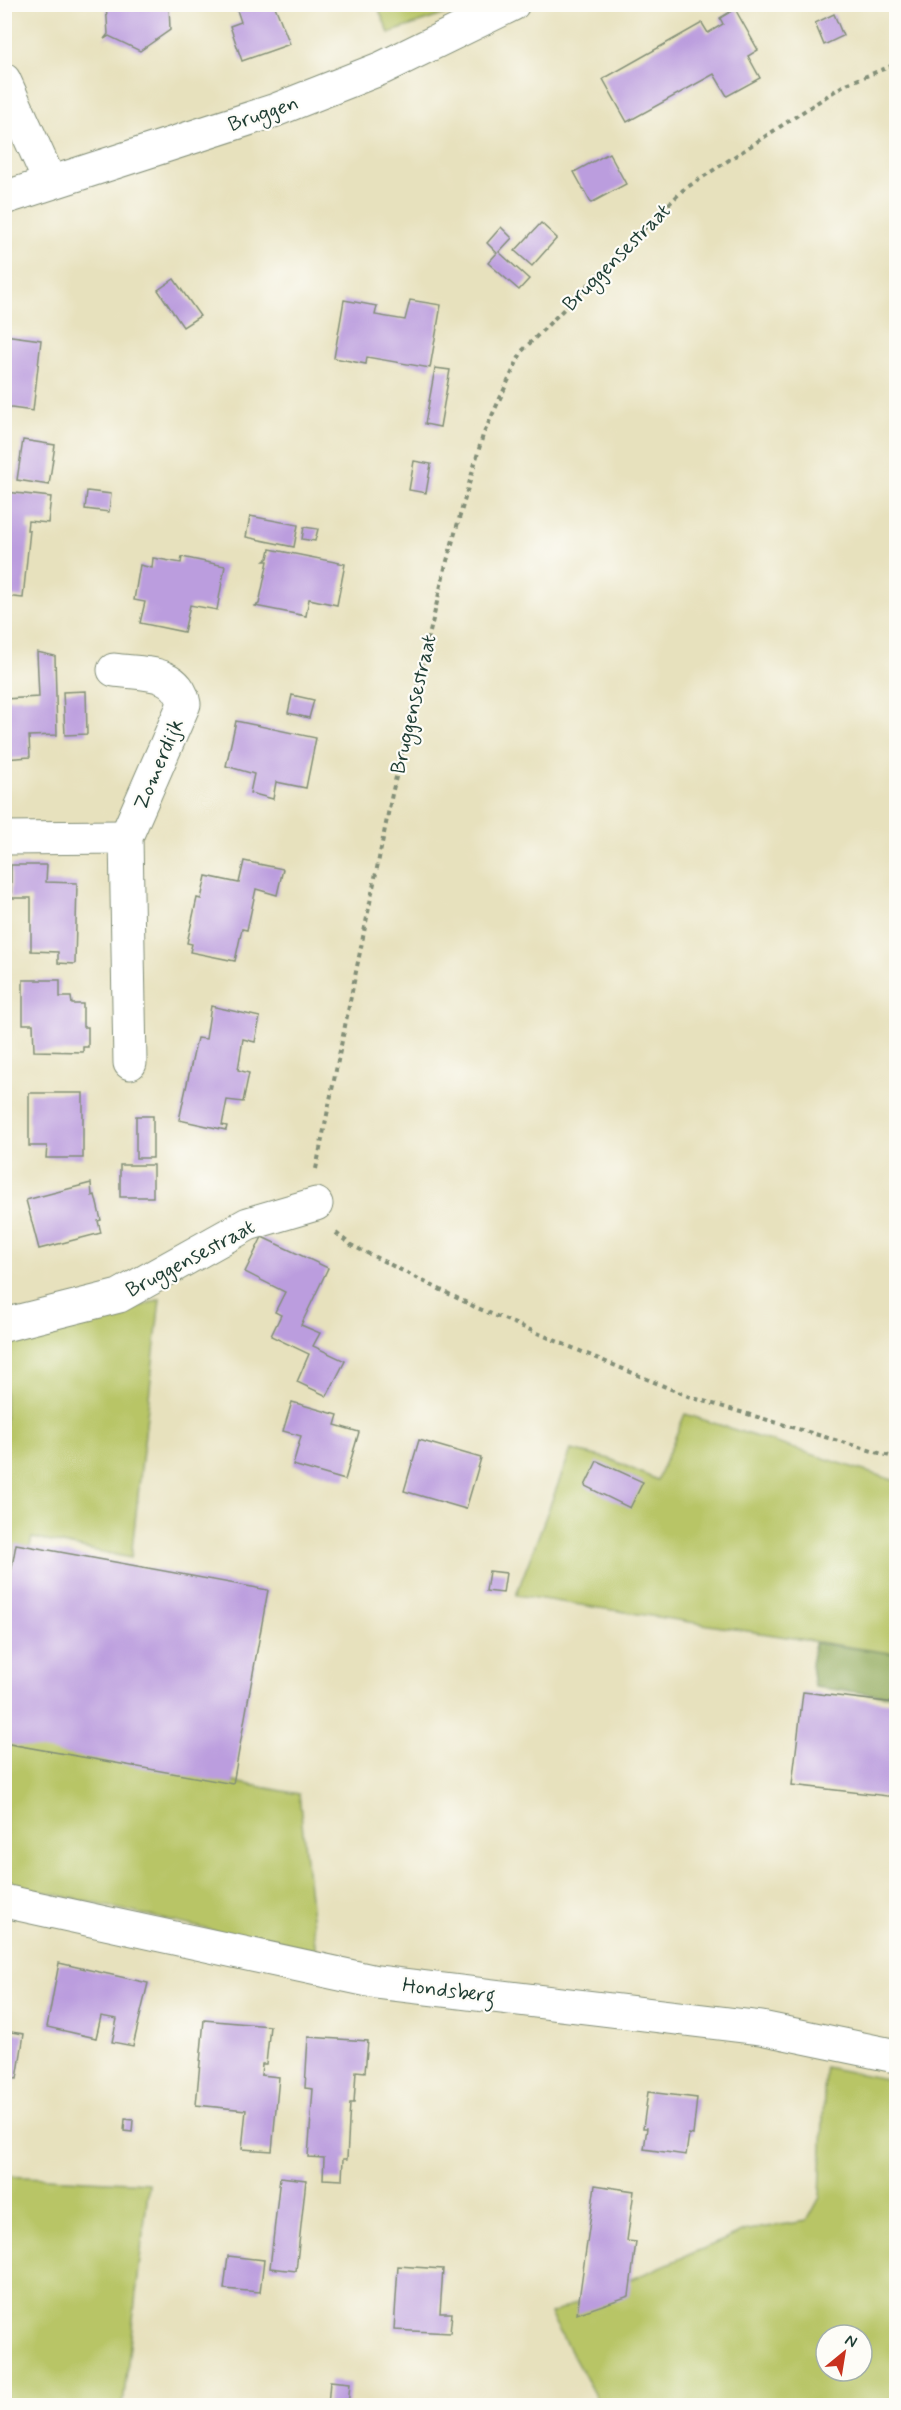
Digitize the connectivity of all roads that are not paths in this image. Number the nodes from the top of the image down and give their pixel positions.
1 (513, 4) edge
2 (4, 80) edge
3 (50, 183) junction
4 (4, 198) edge
5 (114, 670) dead end
6 (126, 837) junction
7 (4, 838) edge
8 (130, 1063) dead end
9 (316, 1204) road end
10 (4, 1325) edge
11 (4, 1901) edge
12 (897, 2056) edge

1 - 3 street, Bruggen
2 - 3 street
3 - 4 street, Bruggen
5 - 6 street, Zomerdijk
6 - 7 street, Zomerdijk
6 - 8 street, Zomerdijk
9 - 10 street, Bruggensestraat
11 - 12 street, Hondsberg

